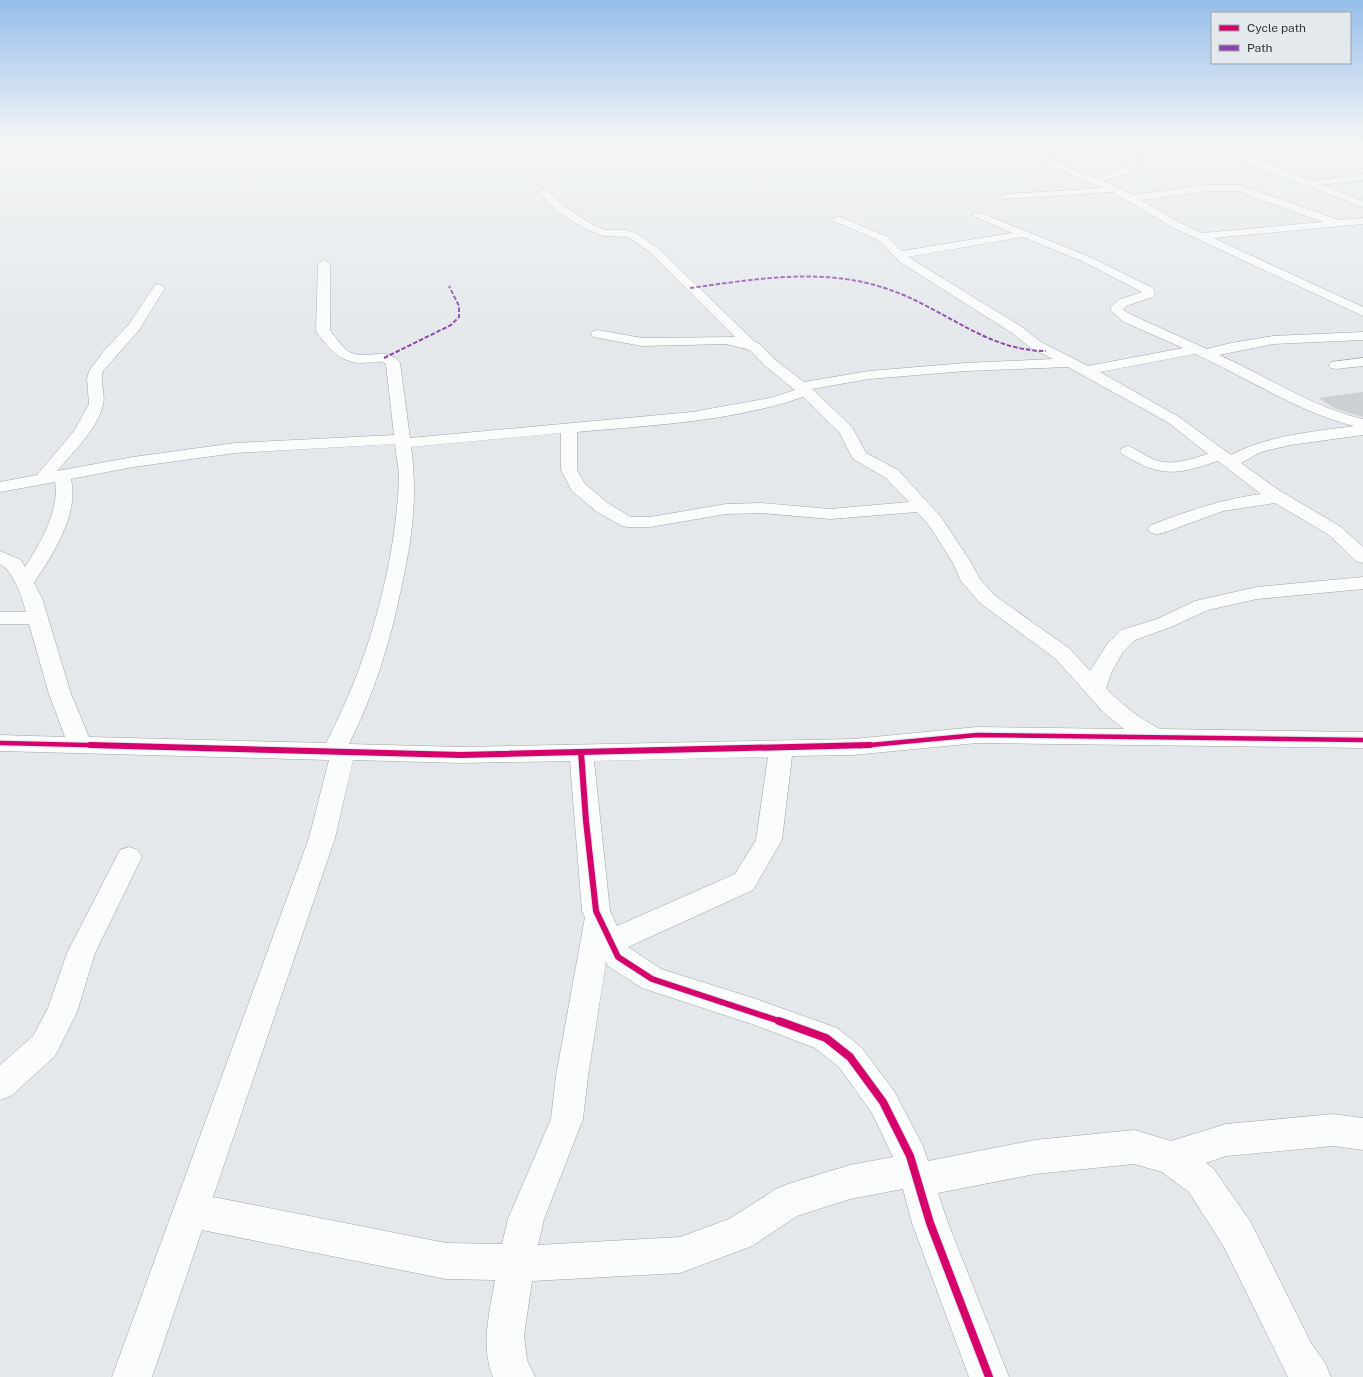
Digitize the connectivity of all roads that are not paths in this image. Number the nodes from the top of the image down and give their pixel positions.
1 (558, 206) edge
2 (1145, 206) edge
3 (1289, 206) edge
4 (977, 215) dead end
5 (838, 219) dead end
6 (1363, 221) edge
7 (1338, 224) junction
8 (1356, 233) dead end
9 (1025, 234) junction
10 (1200, 236) junction
11 (900, 255) junction
12 (324, 263) dead end
13 (159, 288) dead end
14 (1363, 312) edge
15 (598, 334) dead end
16 (1363, 336) edge
17 (749, 344) junction
18 (1200, 352) junction
19 (1363, 362) edge
20 (1069, 363) junction
21 (1336, 365) dead end
22 (1086, 371) junction
23 (803, 389) junction
24 (1363, 424) edge
25 (568, 429) junction
26 (1363, 430) edge
27 (403, 441) junction
28 (1128, 451) dead end
29 (1226, 459) junction
30 (62, 476) junction
31 (43, 479) junction
32 (0, 487) edge
33 (1279, 497) junction
34 (922, 506) junction
35 (1157, 529) dead end
36 (0, 557) edge
37 (1363, 557) edge
38 (24, 583) junction
39 (1363, 583) edge
40 (0, 618) edge
41 (38, 618) junction
42 (1095, 688) junction
43 (1155, 737) junction
44 (1363, 740) edge
45 (0, 743) edge
46 (80, 745) junction
47 (781, 748) junction
48 (581, 752) junction
49 (338, 753) junction
50 (129, 857) dead end
51 (605, 929) junction
52 (0, 1085) edge
53 (1363, 1134) edge
54 (1171, 1158) junction
55 (915, 1175) junction
56 (190, 1210) junction
57 (516, 1262) junction
58 (132, 1377) edge
59 (515, 1377) edge
60 (989, 1377) edge
61 (1310, 1377) edge

1 - 17 street
2 - 10 street
3 - 7 street
4 - 9 street
5 - 11 street
6 - 7 street
7 - 8 street
7 - 10 street
9 - 11 street
9 - 18 street
10 - 14 street
11 - 20 street
12 - 27 street
13 - 31 street
15 - 17 street
16 - 18 street
17 - 23 street
18 - 22 street
18 - 24 street
19 - 21 street
20 - 22 street
20 - 23 street
22 - 29 street
23 - 25 street
23 - 34 street
25 - 27 street
25 - 34 street
26 - 29 street
27 - 30 street
27 - 49 street
28 - 29 street
29 - 33 street
30 - 31 street
30 - 38 street
31 - 32 street
33 - 35 street
33 - 37 street
34 - 42 street
36 - 38 street
38 - 41 street
39 - 42 street
40 - 41 street
41 - 46 street
42 - 43 street
43 - 44 street
43 - 47 street
45 - 46 street
46 - 49 street
47 - 48 street
47 - 51 street
48 - 49 street
48 - 51 street
49 - 56 street
50 - 52 street
51 - 55 street
51 - 57 street
53 - 54 street
54 - 55 street
54 - 61 street
55 - 57 street
55 - 60 street
56 - 57 street
56 - 58 street
57 - 59 street

